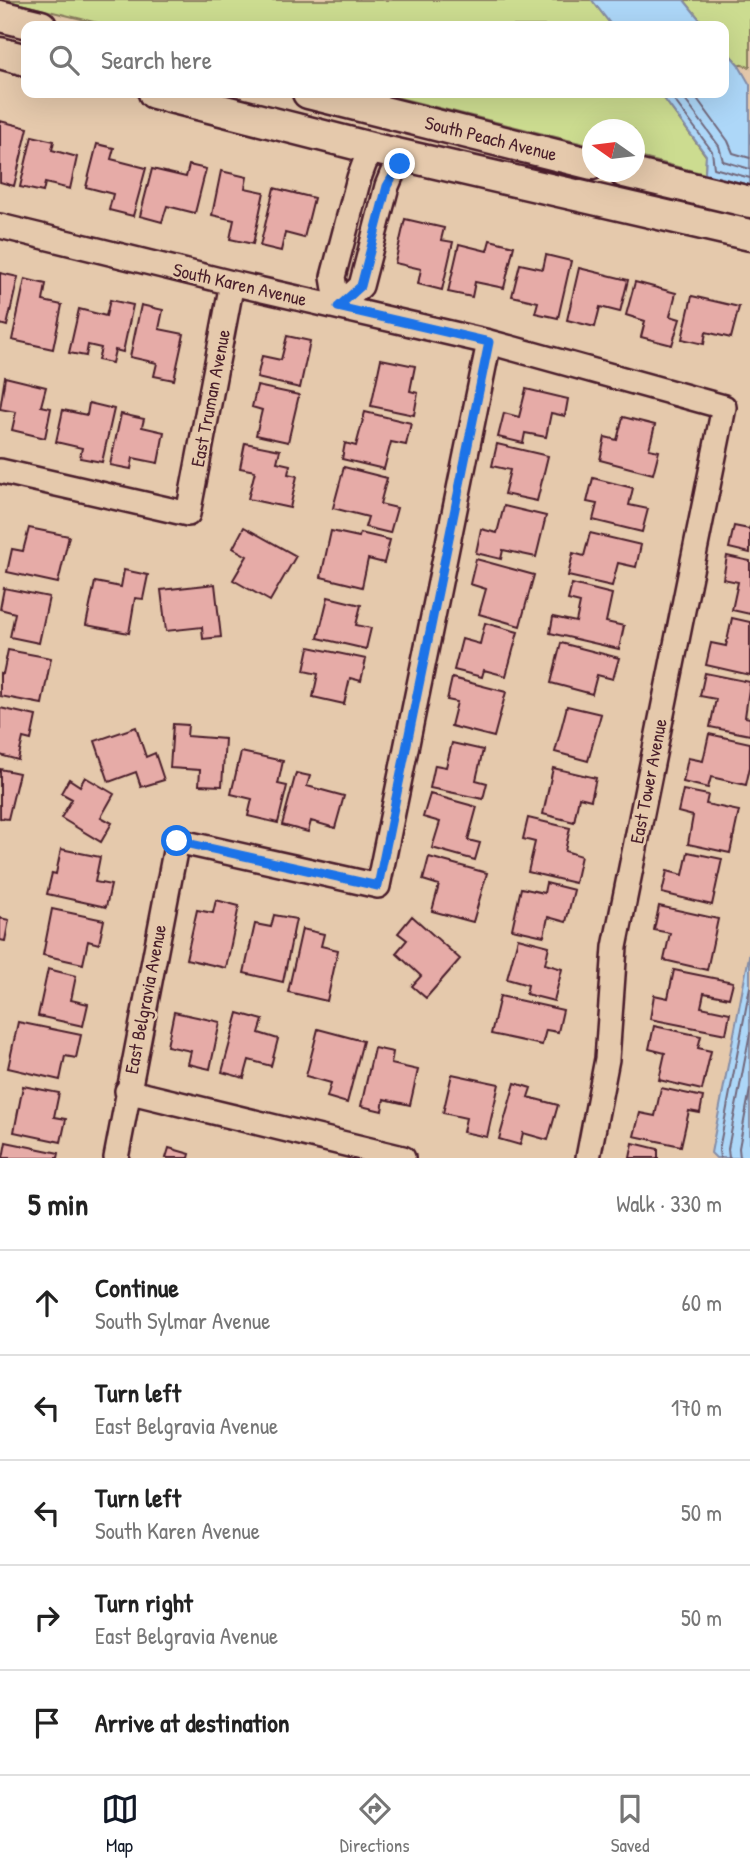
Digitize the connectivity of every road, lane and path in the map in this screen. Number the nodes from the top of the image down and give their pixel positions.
1 (0, 16) edge
2 (21, 21) edge
3 (0, 54) edge
4 (21, 59) edge
5 (174, 98) edge
6 (328, 98) edge
7 (375, 149) junction
8 (409, 157) junction
9 (582, 163) edge
10 (582, 167) edge
11 (645, 177) edge
12 (747, 202) edge
13 (0, 226) edge
14 (750, 235) edge
15 (232, 283) junction
16 (338, 307) junction
17 (489, 342) junction
18 (724, 407) joint
19 (0, 471) edge
20 (127, 1091) junction
21 (116, 1158) edge
22 (403, 1158) edge
23 (588, 1158) edge

1 - 2 street
3 - 4 street
5 - 7 street, South Peach Avenue
6 - 9 street, South Peach Avenue
7 - 8 street, South Peach Avenue
7 - 10 street
7 - 16 street
8 - 14 street, South Peach Avenue
8 - 16 street
11 - 12 street
13 - 15 street, South Karen Avenue
15 - 16 street, South Karen Avenue
15 - 19 street, East Truman Avenue
16 - 17 street, South Karen Avenue
17 - 18 street, South Karen Avenue
17 - 20 street, East Belgravia Avenue
18 - 23 street, East Tower Avenue
20 - 21 street, East Belgravia Avenue
20 - 22 street

